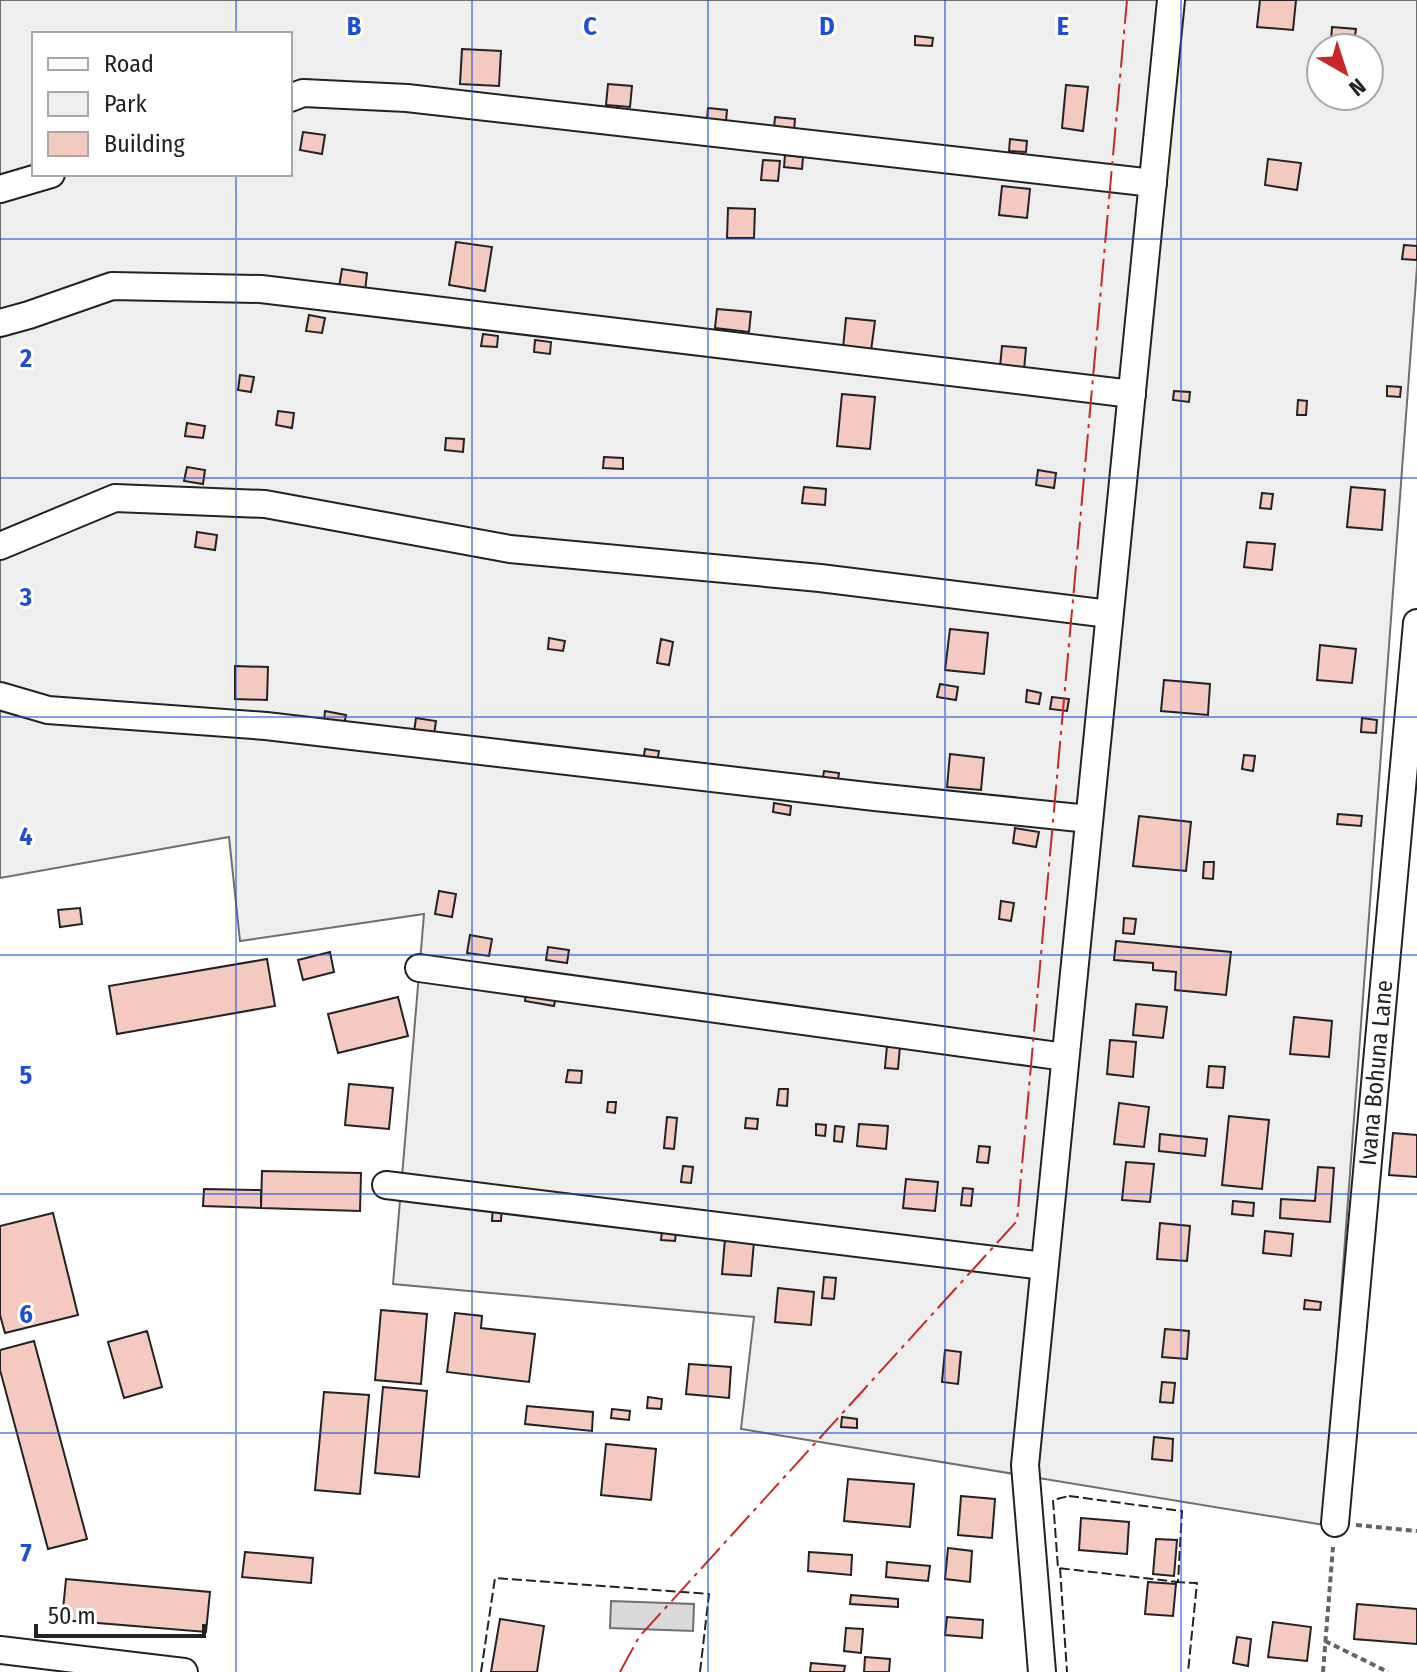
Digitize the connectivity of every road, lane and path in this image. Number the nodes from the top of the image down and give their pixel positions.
1 (1171, 0) edge
2 (292, 97) edge
3 (44, 176) edge
4 (1153, 183) junction
5 (0, 189) edge
6 (0, 323) edge
7 (1132, 394) junction
8 (0, 546) edge
9 (1109, 614) junction
10 (1417, 623) edge
11 (0, 696) edge
12 (1089, 819) junction
13 (419, 968) dead end
14 (1065, 1057) junction
15 (386, 1185) dead end
16 (1044, 1266) junction
17 (1335, 1523) junction
18 (1417, 1531) edge
19 (1325, 1641) junction
20 (0, 1650) edge
21 (184, 1672) edge
22 (1042, 1672) edge
23 (1323, 1672) edge
24 (1388, 1672) edge

1 - 4 street
2 - 4 street
3 - 5 street
4 - 7 street
6 - 7 street
7 - 9 street
8 - 9 street
9 - 12 street
10 - 17 street, Ivana Bohuna Lane
11 - 12 street
12 - 14 street
13 - 14 street
14 - 16 street
15 - 16 street
16 - 22 street
17 - 18 path
17 - 19 path
19 - 23 path
19 - 24 path
20 - 21 street

